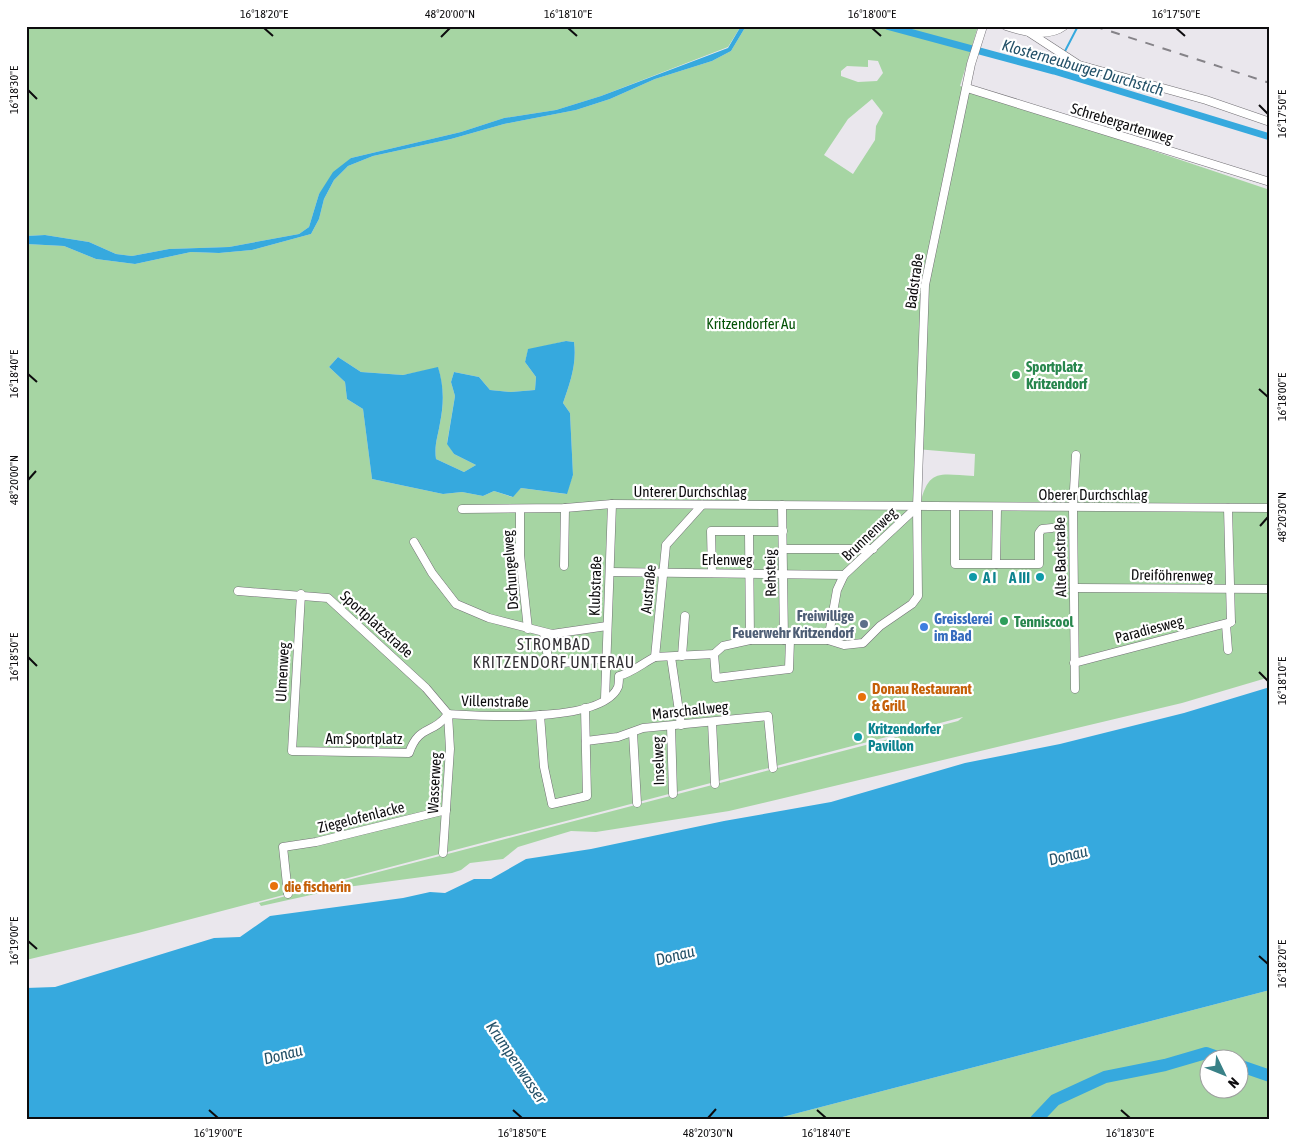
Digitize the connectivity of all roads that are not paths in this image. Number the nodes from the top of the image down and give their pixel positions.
1 (983, 26) edge
2 (1006, 26) edge
3 (1064, 26) edge
4 (1030, 33) junction
5 (967, 88) junction
6 (1270, 122) edge
7 (1270, 182) edge
8 (1076, 455) dead end
9 (612, 504) junction
10 (702, 505) junction
11 (782, 506) junction
12 (917, 507) junction
13 (955, 507) junction
14 (1073, 507) junction
15 (565, 508) junction
16 (997, 508) junction
17 (1228, 508) junction
18 (1270, 508) edge
19 (462, 509) dead end
20 (520, 510) junction
21 (1052, 528) dead end
22 (783, 531) junction
23 (750, 532) junction
24 (414, 542) dead end
25 (784, 549) junction
26 (873, 549) junction
27 (996, 564) junction
28 (564, 566) dead end
29 (610, 572) junction
30 (664, 573) junction
31 (712, 573) junction
32 (784, 573) junction
33 (748, 574) junction
34 (844, 575) junction
35 (1074, 588) junction
36 (1230, 589) junction
37 (1270, 589) edge
38 (238, 590) dead end
39 (301, 594) junction
40 (685, 616) dead end
41 (1231, 622) junction
42 (608, 626) junction
43 (528, 629) junction
44 (544, 633) junction
45 (750, 640) junction
46 (787, 640) junction
47 (828, 640) junction
48 (1228, 650) dead end
49 (714, 654) junction
50 (682, 656) junction
51 (655, 657) junction
52 (671, 657) junction
53 (606, 658) junction
54 (1074, 663) junction
55 (1075, 689) dead end
56 (605, 699) junction
57 (585, 708) junction
58 (448, 714) junction
59 (540, 715) junction
60 (712, 722) junction
61 (681, 725) junction
62 (671, 726) junction
63 (633, 732) junction
64 (586, 741) junction
65 (292, 751) joint
66 (773, 768) dead end
67 (715, 784) dead end
68 (673, 794) dead end
69 (637, 803) dead end
70 (446, 810) junction
71 (444, 853) dead end
72 (288, 894) dead end

1 - 5 street, Badstraße
2 - 4 street
3 - 4 street
4 - 6 street
5 - 7 street, Schrebergartenweg
5 - 12 street, Badstraße
8 - 14 street, Alte Badstraße
9 - 10 street, Unterer Durchschlag
9 - 15 street, Unterer Durchschlag
9 - 29 street, Klubstraße
10 - 11 street, Unterer Durchschlag
10 - 30 street, Austraße
11 - 12 street, Unterer Durchschlag
11 - 22 street, Rehsteig
12 - 13 street, Oberer Durchschlag
12 - 26 street, Brunnenweg
12 - 47 street, Badstraße
13 - 16 street, Oberer Durchschlag
13 - 27 street
14 - 16 street, Oberer Durchschlag
14 - 17 street, Oberer Durchschlag
14 - 35 street, Alte Badstraße
15 - 20 street, Unterer Durchschlag
15 - 28 street
16 - 27 street
17 - 18 street, Oberer Durchschlag
17 - 36 street
19 - 20 street, Unterer Durchschlag
20 - 43 street, Dschungelweg
21 - 27 street
22 - 23 street
22 - 25 street, Rehsteig
23 - 31 street
23 - 33 street
24 - 43 street
25 - 26 street
25 - 32 street, Rehsteig
26 - 34 street, Brunnenweg
29 - 30 street, Erlenweg
29 - 42 street, Klubstraße
30 - 31 street, Erlenweg
30 - 51 street, Austraße
31 - 33 street, Erlenweg
32 - 33 street, Erlenweg
32 - 34 street, Erlenweg
32 - 46 street, Rehsteig
33 - 45 street
34 - 47 street, Brunnenweg
35 - 36 street, Dreiföhrenweg
35 - 54 street, Alte Badstraße
36 - 37 street, Dreiföhrenweg
36 - 41 street
38 - 39 street, Sportplatzstraße
39 - 58 street, Sportplatzstraße
39 - 65 street, Ulmenweg
40 - 50 street
41 - 48 street
41 - 54 street, Paradiesweg
42 - 44 street
42 - 53 street, Klubstraße
43 - 44 street
44 - 53 street
45 - 46 street
45 - 49 street
46 - 47 street
46 - 49 street, Rehsteig
49 - 50 street
50 - 52 street
51 - 52 street
51 - 56 street
52 - 61 street
53 - 56 street, Klubstraße
54 - 55 street, Alte Badstraße
56 - 57 street
57 - 59 street, Villenstraße
57 - 64 street
58 - 59 street, Villenstraße
58 - 65 street, Am Sportplatz
58 - 70 street, Wasserweg
59 - 64 street
60 - 61 street, Marschallweg
60 - 66 street, Marschallweg
60 - 67 street
61 - 62 street, Marschallweg
62 - 63 street, Marschallweg
62 - 68 street, Inselweg
63 - 64 street, Marschallweg
63 - 69 street
70 - 71 street, Wasserweg
70 - 72 street, Ziegelofenlacke

